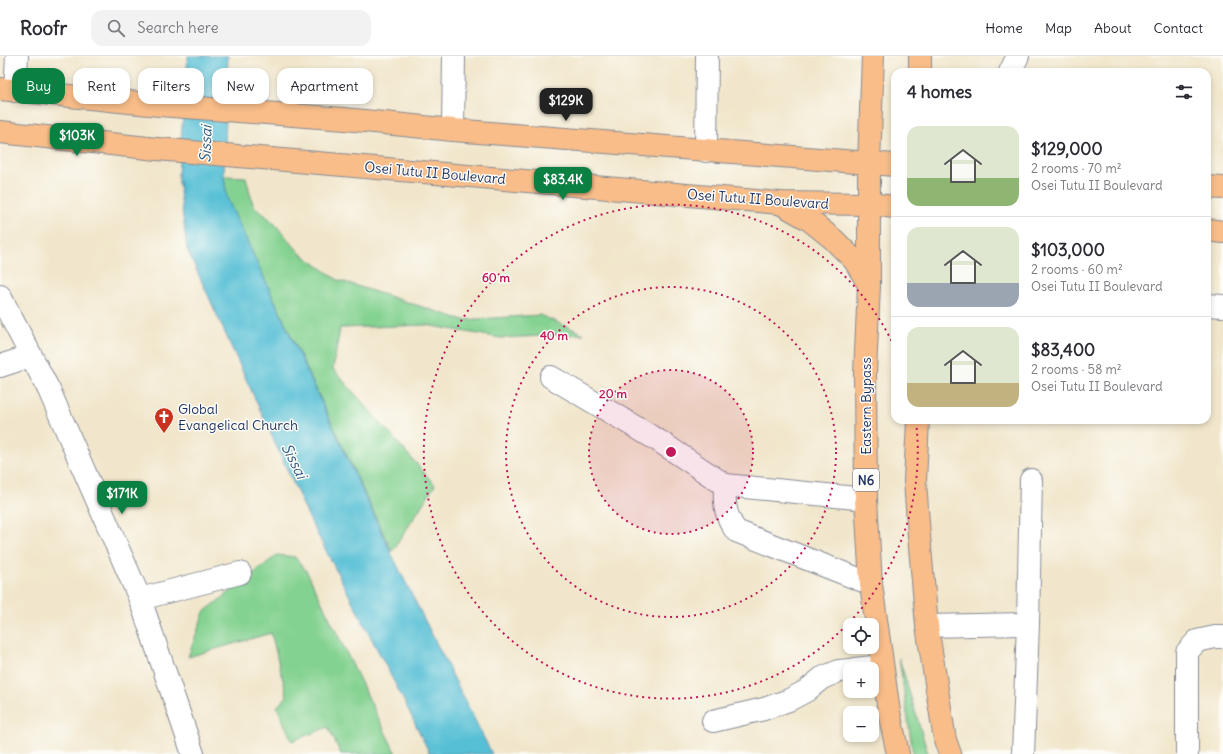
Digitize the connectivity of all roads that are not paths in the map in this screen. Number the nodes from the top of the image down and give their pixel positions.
1 (17, 56) edge
2 (454, 56) edge
3 (707, 56) edge
4 (873, 56) edge
5 (920, 56) edge
6 (1018, 56) edge
7 (920, 68) edge
8 (1012, 68) edge
9 (7, 90) edge
10 (453, 130) junction
11 (0, 132) edge
12 (706, 151) junction
13 (870, 163) junction
14 (891, 165) edge
15 (1211, 187) edge
16 (1223, 188) edge
17 (780, 203) junction
18 (869, 204) junction
19 (891, 207) edge
20 (1211, 230) edge
21 (1223, 232) edge
22 (870, 286) junction
23 (0, 296) edge
24 (1211, 305) edge
25 (1223, 306) edge
26 (31, 356) junction
27 (0, 366) edge
28 (551, 378) dead end
29 (918, 424) edge
30 (1031, 480) dead end
31 (725, 485) junction
32 (866, 499) junction
33 (240, 573) dead end
34 (871, 584) junction
35 (140, 599) junction
36 (1028, 624) junction
37 (927, 626) junction
38 (1223, 637) edge
39 (879, 666) edge
40 (882, 666) junction
41 (843, 671) edge
42 (713, 721) dead end
43 (193, 754) edge
44 (898, 754) edge
45 (950, 754) edge
46 (1023, 754) edge
47 (1187, 754) edge

1 - 9 street
2 - 10 street
3 - 12 street
4 - 13 main road, Eastern Bypass
5 - 7 main road
6 - 8 street
9 - 10 main road
10 - 12 main road
11 - 17 main road, Osei Tutu II Boulevard
12 - 13 main road
13 - 14 main road
13 - 18 main road, Eastern Bypass / N6
15 - 16 main road
17 - 18 main road, Osei Tutu II Boulevard
17 - 22 main road
18 - 19 main road, Osei Tutu II Boulevard
18 - 22 main road, Eastern Bypass / N6
20 - 21 main road
22 - 32 main road, Eastern Bypass / N6
23 - 26 street
24 - 25 street
26 - 27 street
26 - 35 street
28 - 31 street
29 - 37 main road
30 - 36 street
31 - 32 street
31 - 34 street
32 - 34 main road, Eastern Bypass / N6
33 - 35 street
34 - 40 main road, Eastern Bypass / N6
35 - 43 street
36 - 37 street
36 - 46 street
37 - 45 main road
38 - 47 street
39 - 40 street
40 - 44 main road, Eastern Bypass / N6
41 - 42 street

